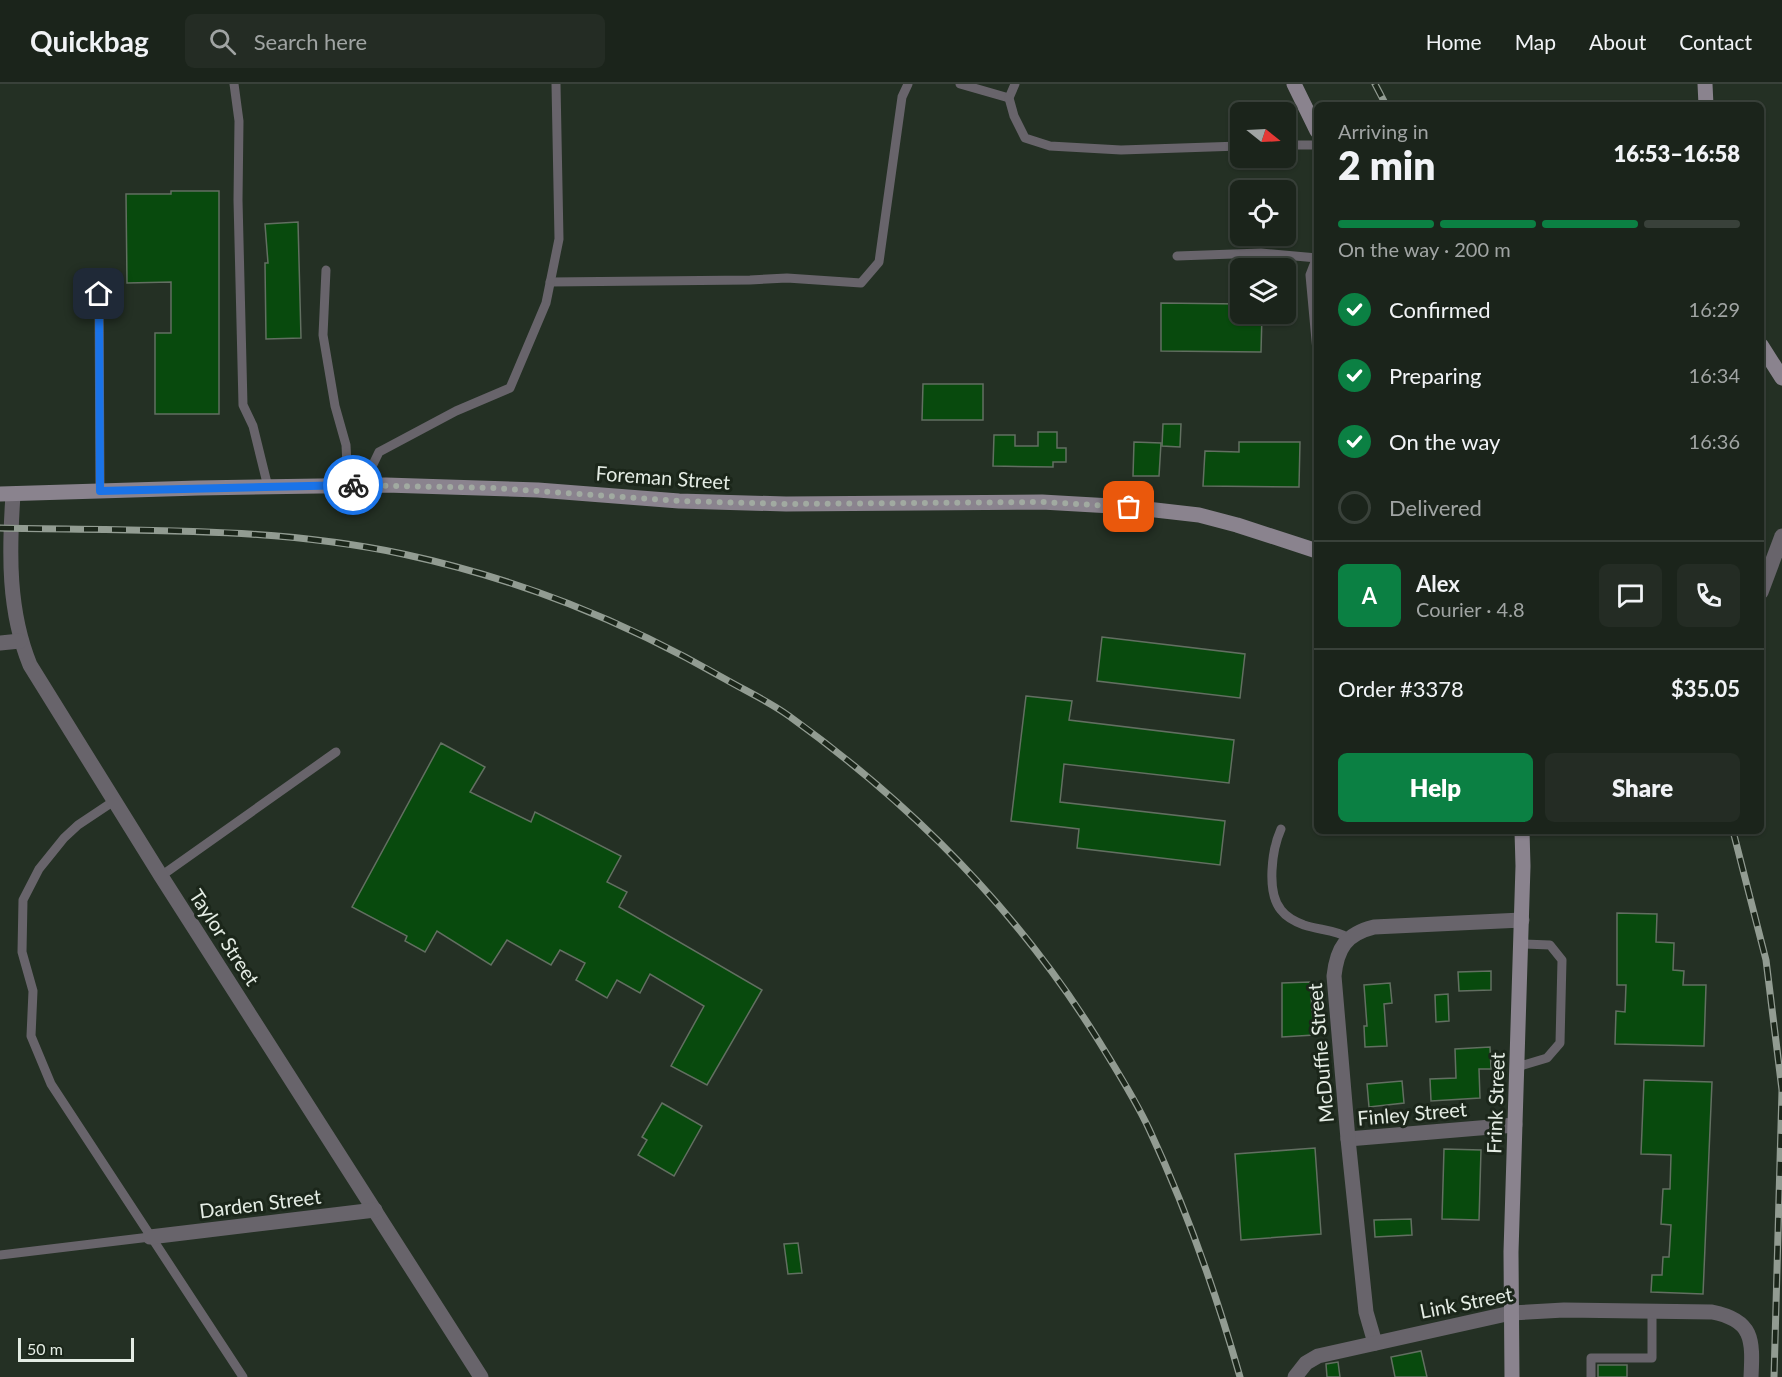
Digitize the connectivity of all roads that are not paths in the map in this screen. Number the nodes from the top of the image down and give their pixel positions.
1 (234, 84) edge
2 (556, 84) edge
3 (908, 84) edge
4 (960, 84) edge
5 (1015, 84) edge
6 (1294, 84) edge
7 (1705, 84) edge
8 (1009, 98) junction
9 (1706, 102) edge
10 (1314, 125) edge
11 (1296, 145) edge
12 (1314, 145) edge
13 (1230, 146) edge
14 (1177, 256) dead end
15 (1314, 257) edge
16 (1314, 265) edge
17 (326, 270) dead end
18 (550, 282) junction
19 (99, 294) dead end
20 (1314, 318) edge
21 (1764, 351) edge
22 (1782, 378) edge
23 (356, 485) junction
24 (268, 487) junction
25 (100, 491) junction
26 (6, 494) edge
27 (1782, 536) edge
28 (1314, 550) edge
29 (1764, 584) edge
30 (20, 641) junction
31 (0, 643) edge
32 (336, 753) dead end
33 (114, 801) junction
34 (1281, 829) dead end
35 (1522, 834) edge
36 (161, 876) junction
37 (1522, 920) junction
38 (1349, 938) junction
39 (1521, 944) junction
40 (1517, 1067) junction
41 (1515, 1125) junction
42 (1348, 1139) junction
43 (375, 1210) junction
44 (150, 1237) junction
45 (0, 1255) edge
46 (1652, 1312) junction
47 (1511, 1313) junction
48 (1375, 1343) junction
49 (1296, 1375) edge
50 (243, 1377) edge
51 (481, 1377) edge
52 (1512, 1377) edge
53 (1591, 1377) edge
54 (1751, 1377) edge

1 - 24 lane
2 - 18 lane
3 - 18 lane
4 - 8 lane
5 - 8 lane
6 - 10 street
7 - 9 street
8 - 13 lane
11 - 12 lane
14 - 15 lane
16 - 20 lane
17 - 23 lane
18 - 23 lane
19 - 25 lane
21 - 22 street
23 - 24 street, Foreman Street
23 - 28 street, Foreman Street
24 - 25 street, Foreman Street
25 - 26 street, Foreman Street
26 - 30 street, Taylor Street
27 - 29 street
30 - 31 street
30 - 33 street, Taylor Street
32 - 36 lane
33 - 36 street, Taylor Street
33 - 44 lane
34 - 38 lane
35 - 37 street, Frink Street
36 - 43 street, Taylor Street
37 - 38 street
37 - 39 street, Frink Street
38 - 42 street, McDuffie Street
39 - 40 street, Frink Street
39 - 40 lane
40 - 41 street, Frink Street
41 - 42 street, Finley Street
41 - 47 street, Frink Street
42 - 48 street, McDuffie Street
43 - 44 street, Darden Street
43 - 51 street, Taylor Street
44 - 45 lane
44 - 50 lane
46 - 47 street, Link Street
46 - 53 lane
46 - 54 street, Link Street
47 - 48 street, Link Street
47 - 52 street, Frink Street
48 - 49 street, Link Street

